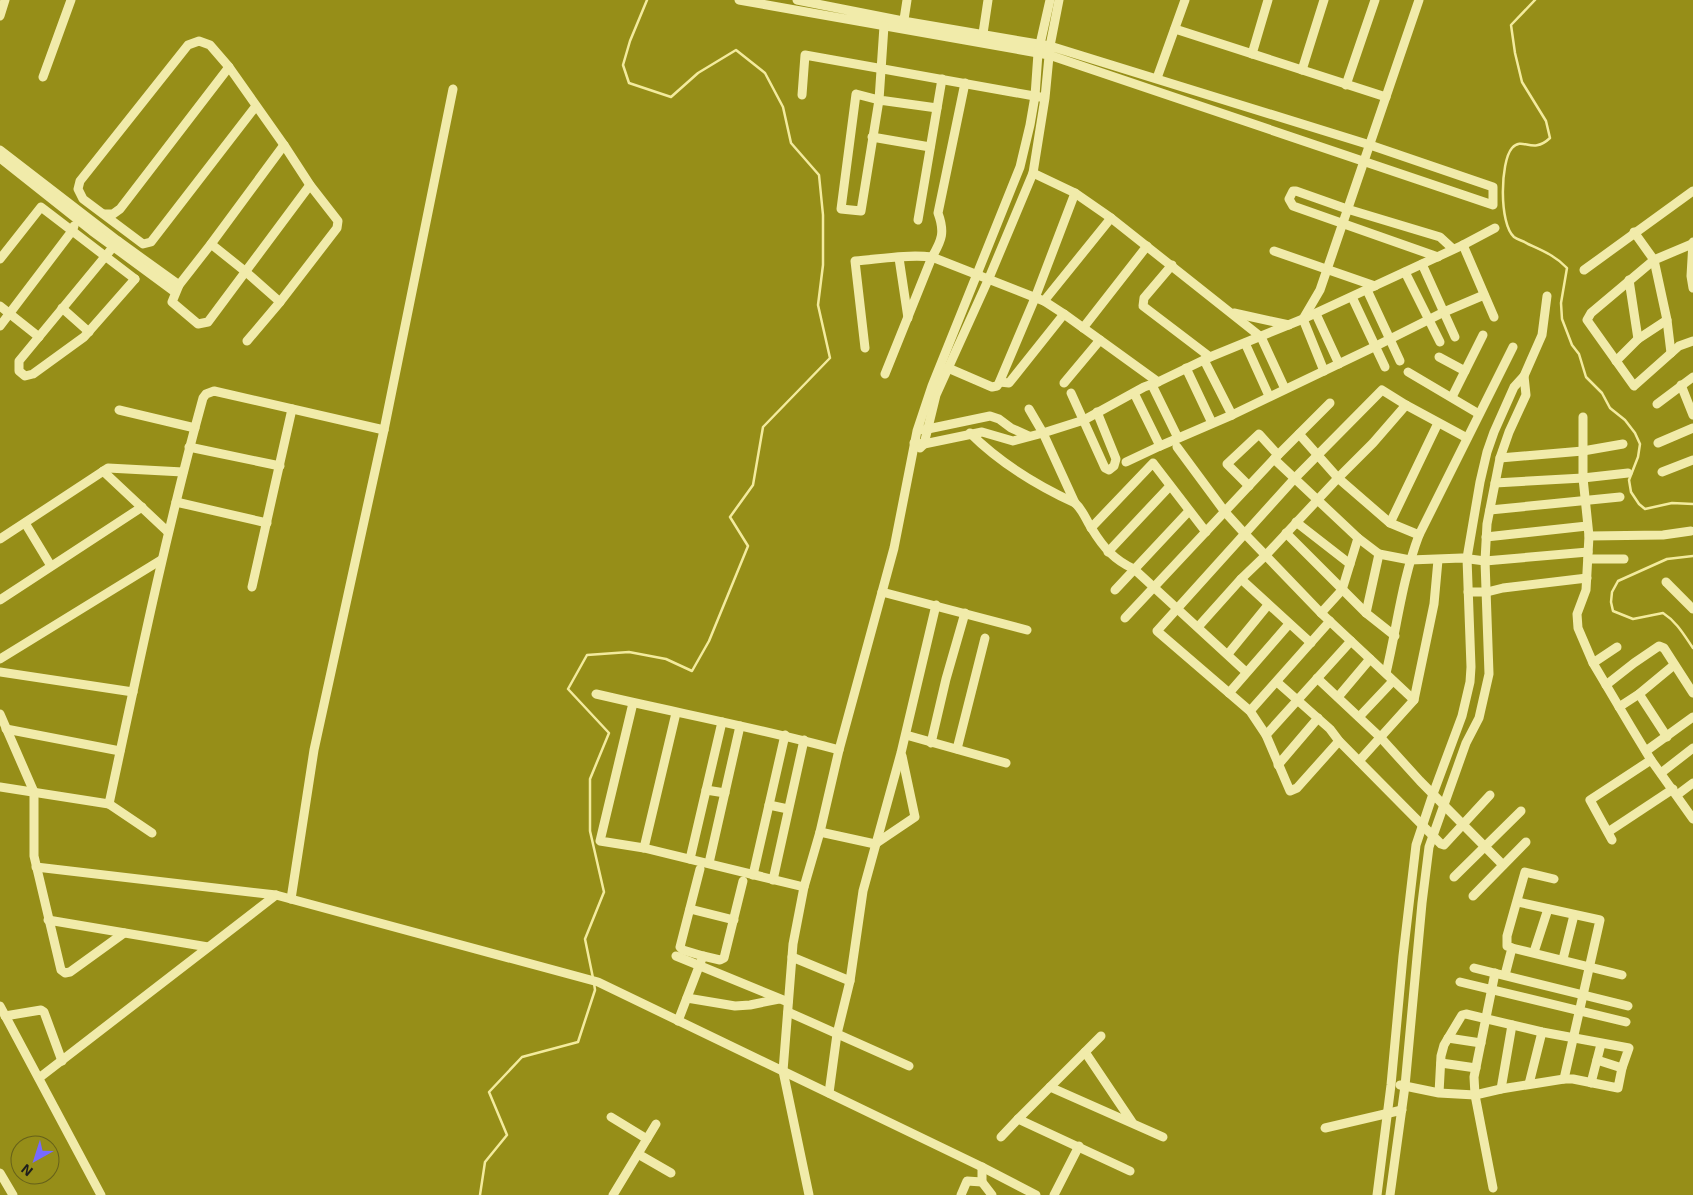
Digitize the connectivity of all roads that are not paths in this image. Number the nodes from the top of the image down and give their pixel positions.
1 (5, 0) edge
2 (71, 0) edge
3 (739, 0) edge
4 (796, 0) edge
5 (907, 0) edge
6 (988, 0) edge
7 (1050, 0) edge
8 (1060, 0) edge
9 (1185, 0) edge
10 (1268, 0) edge
11 (1324, 0) edge
12 (1375, 0) edge
13 (1418, 0) edge
14 (831, 3) edge
15 (0, 16) edge
16 (830, 16) junction
17 (903, 25) junction
18 (884, 26) junction
19 (1175, 29) junction
20 (982, 39) junction
21 (1039, 48) junction
22 (1050, 50) junction
23 (1252, 54) junction
24 (229, 67) junction
25 (881, 68) junction
26 (1302, 70) junction
27 (43, 77) dead end
28 (1158, 78) junction
29 (942, 79) junction
30 (964, 83) junction
31 (1346, 84) junction
32 (453, 89) dead end
33 (802, 95) dead end
34 (1035, 96) junction
35 (1045, 98) junction
36 (1386, 98) junction
37 (879, 100) junction
38 (256, 106) junction
39 (937, 108) junction
40 (872, 137) junction
41 (1370, 144) junction
42 (284, 145) junction
43 (930, 147) junction
44 (0, 150) edge
45 (0, 158) edge
46 (1363, 160) junction
47 (1033, 173) junction
48 (310, 185) junction
49 (1693, 192) edge
50 (1075, 193) junction
51 (51, 198) junction
52 (88, 203) junction
53 (41, 207) junction
54 (1347, 209) junction
55 (104, 214) junction
56 (79, 216) junction
57 (1111, 218) junction
58 (918, 220) dead end
59 (1342, 224) junction
60 (1495, 228) dead end
61 (72, 231) junction
62 (1634, 232) junction
63 (1692, 243) edge
64 (116, 244) junction
65 (211, 244) junction
66 (1463, 245) junction
67 (1147, 246) junction
68 (1453, 249) junction
69 (1274, 251) dead end
70 (106, 256) junction
71 (932, 257) junction
72 (1438, 257) junction
73 (899, 258) junction
74 (0, 259) edge
75 (129, 259) junction
76 (1654, 260) junction
77 (1422, 264) junction
78 (1172, 265) junction
79 (1327, 269) junction
80 (1584, 270) dead end
81 (246, 272) junction
82 (1405, 272) junction
83 (977, 274) junction
84 (988, 278) junction
85 (135, 279) junction
86 (1629, 280) junction
87 (166, 285) junction
88 (1371, 288) junction
89 (1693, 288) edge
90 (177, 289) junction
91 (1484, 295) junction
92 (1547, 296) dead end
93 (1352, 297) junction
94 (1035, 298) junction
95 (1044, 301) junction
96 (172, 302) junction
97 (280, 302) junction
98 (0, 306) edge
99 (62, 308) junction
100 (1232, 312) junction
101 (1444, 312) junction
102 (9, 314) junction
103 (1064, 314) junction
104 (1316, 314) junction
105 (1494, 317) dead end
106 (908, 318) junction
107 (1303, 320) junction
108 (1429, 320) junction
109 (1667, 320) junction
110 (1289, 325) junction
111 (0, 326) edge
112 (1083, 328) junction
113 (89, 332) junction
114 (1483, 335) dead end
115 (39, 336) junction
116 (1260, 337) junction
117 (1456, 337) dead end
118 (1390, 339) junction
119 (1638, 339) junction
120 (1100, 340) junction
121 (247, 341) dead end
122 (1693, 341) edge
123 (1440, 342) dead end
124 (1245, 343) junction
125 (1374, 347) junction
126 (1513, 347) dead end
127 (865, 348) dead end
128 (1671, 353) junction
129 (1439, 357) dead end
130 (1207, 358) junction
131 (1400, 361) dead end
132 (1616, 361) junction
133 (1339, 364) junction
134 (1385, 367) dead end
135 (948, 368) junction
136 (1186, 368) junction
137 (1324, 371) junction
138 (1465, 371) junction
139 (1408, 372) dead end
140 (885, 374) dead end
141 (1524, 376) junction
142 (1693, 377) edge
143 (1000, 382) junction
144 (1064, 383) dead end
145 (1155, 384) junction
146 (1682, 385) junction
147 (1285, 389) junction
148 (1134, 393) junction
149 (1070, 394) dead end
150 (1269, 396) junction
151 (1452, 397) junction
152 (1330, 403) dead end
153 (1657, 404) dead end
154 (1406, 405) junction
155 (292, 409) junction
156 (1029, 409) dead end
157 (118, 410) dead end
158 (1097, 412) junction
159 (1479, 414) junction
160 (1232, 415) junction
161 (1693, 415) edge
162 (986, 416) junction
163 (1583, 417) dead end
164 (1084, 420) junction
165 (1212, 423) junction
166 (1438, 423) junction
167 (195, 428) junction
168 (1693, 428) edge
169 (384, 430) junction
170 (927, 430) junction
171 (917, 431) junction
172 (970, 433) junction
173 (1043, 434) junction
174 (1298, 434) junction
175 (1028, 436) junction
176 (1467, 438) junction
177 (1178, 442) junction
178 (914, 443) junction
179 (1658, 443) dead end
180 (924, 444) junction
181 (1623, 444) dead end
182 (1160, 446) junction
183 (190, 447) junction
184 (1583, 451) junction
185 (1317, 456) junction
186 (1276, 457) junction
187 (912, 458) junction
188 (1500, 458) junction
189 (1693, 460) edge
190 (1126, 462) dead end
191 (280, 466) junction
192 (104, 471) junction
193 (182, 472) junction
194 (1662, 472) dead end
195 (1628, 473) dead end
196 (1295, 478) junction
197 (1338, 478) junction
198 (1583, 478) junction
199 (1495, 483) junction
200 (1170, 486) junction
201 (1249, 486) junction
202 (1620, 497) dead end
203 (1317, 500) junction
204 (176, 502) junction
205 (1585, 502) junction
206 (1074, 503) junction
207 (142, 507) junction
208 (1490, 510) junction
209 (1189, 511) junction
210 (1225, 512) junction
211 (1296, 522) junction
212 (25, 523) junction
213 (267, 523) junction
214 (1390, 523) junction
215 (1091, 528) junction
216 (1588, 531) junction
217 (1691, 531) dead end
218 (168, 532) junction
219 (1206, 532) junction
220 (1286, 533) junction
221 (1245, 534) junction
222 (1419, 535) junction
223 (1486, 537) junction
224 (1358, 538) junction
225 (0, 539) edge
226 (1108, 552) junction
227 (1379, 554) junction
228 (1266, 555) junction
229 (1588, 555) junction
230 (1461, 558) junction
231 (1624, 559) dead end
232 (161, 560) junction
233 (1410, 560) junction
234 (1438, 560) junction
235 (1485, 561) junction
236 (1350, 564) junction
237 (51, 566) junction
238 (1134, 569) junction
239 (1587, 578) junction
240 (1241, 579) junction
241 (1666, 582) dead end
242 (252, 587) dead end
243 (1154, 587) junction
244 (1115, 590) dead end
245 (1342, 590) junction
246 (882, 592) junction
247 (1468, 592) junction
248 (1487, 592) junction
249 (0, 600) edge
250 (936, 605) junction
251 (1268, 605) junction
252 (1177, 608) junction
253 (1693, 609) edge
254 (965, 613) junction
255 (1321, 613) junction
256 (1366, 614) junction
257 (1125, 618) dead end
258 (1330, 621) junction
259 (1289, 624) junction
260 (1198, 627) junction
261 (1027, 630) dead end
262 (1395, 636) junction
263 (985, 638) dead end
264 (1351, 641) junction
265 (1310, 643) junction
266 (1617, 647) dead end
267 (1228, 654) junction
268 (0, 659) edge
269 (1370, 659) junction
270 (1593, 663) junction
271 (1674, 665) junction
272 (0, 672) edge
273 (1246, 672) junction
274 (1386, 673) junction
275 (1317, 678) junction
276 (1393, 681) junction
277 (1277, 682) junction
278 (1606, 685) junction
279 (133, 692) junction
280 (1229, 693) junction
281 (1693, 693) edge
282 (596, 694) dead end
283 (1639, 694) junction
284 (1338, 697) junction
285 (1414, 700) junction
286 (1297, 701) junction
287 (633, 703) junction
288 (1619, 707) junction
289 (1250, 711) junction
290 (676, 713) junction
291 (0, 714) edge
292 (1359, 717) junction
293 (1693, 717) edge
294 (1318, 718) junction
295 (722, 722) junction
296 (740, 726) junction
297 (6, 729) junction
298 (784, 735) junction
299 (906, 735) junction
300 (1266, 735) junction
301 (1667, 737) junction
302 (1381, 738) junction
303 (804, 740) junction
304 (1339, 741) junction
305 (931, 742) junction
306 (1693, 748) edge
307 (957, 749) junction
308 (839, 750) junction
309 (120, 751) junction
310 (901, 753) junction
311 (1648, 755) junction
312 (1359, 761) junction
313 (1006, 763) dead end
314 (1278, 765) junction
315 (1661, 773) junction
316 (1693, 783) edge
317 (0, 787) edge
318 (706, 790) junction
319 (34, 792) junction
320 (1675, 792) junction
321 (725, 793) junction
322 (1432, 794) junction
323 (1490, 795) dead end
324 (109, 804) junction
325 (769, 805) junction
326 (1444, 805) junction
327 (788, 809) junction
328 (1522, 811) dead end
329 (1692, 817) edge
330 (1422, 824) junction
331 (1463, 824) junction
332 (820, 832) junction
333 (152, 833) dead end
334 (1432, 835) junction
335 (1526, 842) dead end
336 (874, 844) junction
337 (1486, 846) junction
338 (644, 848) junction
339 (690, 859) junction
340 (709, 864) junction
341 (1503, 865) junction
342 (36, 868) junction
343 (700, 869) dead end
344 (753, 875) junction
345 (1454, 877) dead end
346 (1554, 879) dead end
347 (773, 880) junction
348 (743, 881) dead end
349 (804, 887) junction
350 (1411, 889) junction
351 (1423, 891) junction
352 (276, 895) junction
353 (1473, 896) dead end
354 (291, 899) junction
355 (1518, 902) junction
356 (690, 909) junction
357 (1548, 909) junction
358 (1574, 915) junction
359 (48, 920) junction
360 (734, 920) junction
361 (124, 933) junction
362 (208, 947) junction
363 (1512, 948) junction
364 (1534, 952) junction
365 (676, 956) dead end
366 (703, 956) junction
367 (1403, 956) junction
368 (792, 958) junction
369 (1417, 958) junction
370 (1563, 959) junction
371 (700, 966) junction
372 (1590, 966) junction
373 (1474, 968) dead end
374 (1495, 973) junction
375 (1622, 975) dead end
376 (1505, 976) junction
377 (850, 982) junction
378 (1460, 982) dead end
379 (1491, 990) junction
380 (1583, 995) junction
381 (687, 998) junction
382 (779, 999) junction
383 (788, 1002) junction
384 (0, 1006) edge
385 (1628, 1006) dead end
386 (1579, 1011) junction
387 (788, 1012) junction
388 (5, 1016) junction
389 (1487, 1018) junction
390 (678, 1021) junction
391 (1626, 1022) dead end
392 (1512, 1025) junction
393 (1542, 1032) junction
394 (837, 1034) junction
395 (1101, 1036) dead end
396 (1448, 1038) junction
397 (1572, 1038) junction
398 (1482, 1042) junction
399 (1602, 1044) junction
400 (1085, 1052) junction
401 (62, 1060) junction
402 (1597, 1060) junction
403 (1441, 1063) junction
404 (909, 1066) dead end
405 (1476, 1068) junction
406 (1622, 1068) junction
407 (783, 1071) junction
408 (39, 1078) junction
409 (1564, 1079) junction
410 (1591, 1083) junction
411 (1529, 1084) junction
412 (1391, 1085) junction
413 (1405, 1086) junction
414 (1050, 1087) junction
415 (1501, 1089) junction
416 (829, 1093) junction
417 (1439, 1093) junction
418 (1475, 1095) junction
419 (1402, 1110) junction
420 (1387, 1113) junction
421 (611, 1116) dead end
422 (1018, 1119) junction
423 (1132, 1123) junction
424 (656, 1124) dead end
425 (1325, 1128) dead end
426 (1001, 1137) dead end
427 (1163, 1137) dead end
428 (647, 1139) junction
429 (1079, 1146) junction
430 (638, 1154) junction
431 (982, 1166) junction
432 (1130, 1171) dead end
433 (0, 1173) edge
434 (671, 1173) dead end
435 (967, 1181) junction
436 (982, 1182) junction
437 (1493, 1188) dead end
438 (13, 1195) edge
439 (101, 1195) edge
440 (613, 1195) edge
441 (809, 1195) edge
442 (960, 1195) edge
443 (992, 1195) edge
444 (1036, 1195) edge
445 (1054, 1195) edge
446 (1377, 1195) edge
447 (1390, 1195) edge

1 - 15 street
2 - 27 street
3 - 16 street
4 - 14 street
5 - 17 street
6 - 20 street
7 - 21 street
8 - 22 street
9 - 19 street
10 - 23 street
11 - 26 street
12 - 31 street
13 - 36 street
14 - 16 street
14 - 17 street
16 - 18 street
17 - 18 street
17 - 20 street
18 - 25 street
19 - 23 street
19 - 28 street
20 - 21 street
21 - 22 street
21 - 34 street
22 - 28 street
22 - 35 street
22 - 46 street
23 - 26 street
24 - 38 street
24 - 52 street
24 - 55 street
25 - 29 street
25 - 33 street
25 - 37 street
26 - 31 street
28 - 41 street
29 - 30 street
29 - 39 street
30 - 34 street
30 - 71 street
31 - 36 street
32 - 169 street
34 - 35 street
34 - 83 street
35 - 47 street
36 - 41 street
37 - 39 street
37 - 40 street
37 - 40 street
38 - 42 street
38 - 55 street
39 - 43 street
40 - 43 street
41 - 46 street
41 - 46 street
42 - 48 street
42 - 65 street
43 - 58 street
44 - 56 street
45 - 51 street
46 - 54 street
47 - 50 street
47 - 84 street
48 - 81 street
48 - 97 street
49 - 62 street
50 - 57 street
50 - 94 street
51 - 53 street
51 - 56 street
52 - 55 street
52 - 56 street
53 - 61 street
53 - 74 street
54 - 59 street
54 - 59 street
54 - 68 street
56 - 61 street
56 - 64 street
57 - 67 street
57 - 95 street
59 - 72 street
59 - 79 street
60 - 66 street
61 - 70 street
61 - 102 street
62 - 76 street
62 - 80 street
63 - 76 street
63 - 89 street
64 - 70 street
64 - 75 street
64 - 90 street
65 - 81 street
65 - 90 street
66 - 68 street
66 - 91 street
67 - 78 street
67 - 112 street
68 - 72 street
69 - 79 street
70 - 85 street
70 - 99 street
71 - 73 street
71 - 83 street
71 - 106 street
72 - 77 street
73 - 106 street
73 - 127 street
75 - 85 street
75 - 87 street
76 - 86 street
76 - 109 street
77 - 82 street
77 - 101 street
78 - 100 street
78 - 130 street
79 - 88 street
79 - 107 street
81 - 96 street
81 - 97 street
82 - 88 street
82 - 108 street
83 - 84 street
83 - 171 street
84 - 94 street
84 - 135 street
85 - 113 street
86 - 119 street
86 - 132 street
87 - 90 street
87 - 96 street
88 - 93 street
88 - 118 street
90 - 96 street
91 - 101 street
91 - 105 street
92 - 141 street
93 - 104 street
93 - 125 street
94 - 95 street
94 - 143 street
95 - 103 street
97 - 121 street
98 - 102 street
99 - 113 street
99 - 115 street
100 - 110 street
100 - 116 street
101 - 108 street
101 - 117 street
102 - 111 street
102 - 115 street
103 - 112 street
103 - 143 street
104 - 107 street
104 - 133 street
106 - 140 street
107 - 110 street
107 - 137 street
108 - 118 street
108 - 123 street
109 - 119 street
109 - 128 street
110 - 116 street
112 - 120 street
113 - 115 street
114 - 138 street
116 - 124 street
116 - 147 street
118 - 125 street
118 - 131 street
119 - 132 street
120 - 144 street
120 - 145 street
122 - 128 street
124 - 130 street
124 - 150 street
125 - 133 street
125 - 134 street
126 - 159 street
128 - 132 street
129 - 138 street
130 - 136 street
130 - 160 street
133 - 137 street
135 - 143 street
135 - 170 street
136 - 145 street
136 - 165 street
137 - 147 street
138 - 151 street
139 - 151 street
141 - 188 street
141 - 230 street
142 - 146 street
145 - 148 street
145 - 177 street
146 - 153 street
146 - 161 street
147 - 150 street
148 - 158 street
148 - 182 street
149 - 164 street
150 - 160 street
151 - 159 street
152 - 174 street
154 - 166 street
154 - 185 street
154 - 197 street
155 - 167 street
155 - 169 street
155 - 191 street
156 - 173 street
157 - 167 street
158 - 164 street
158 - 164 street
159 - 176 street
160 - 165 street
162 - 170 street
162 - 172 street
162 - 175 street
163 - 184 street
164 - 173 street
165 - 177 street
166 - 176 street
166 - 214 street
167 - 183 street
168 - 179 street
169 - 354 street
170 - 171 street
170 - 180 street
171 - 178 street
172 - 175 street
172 - 180 street
172 - 206 street
173 - 175 street
173 - 206 street
174 - 185 street
174 - 186 street
176 - 222 street
177 - 182 street
177 - 210 street
178 - 180 street
178 - 187 street
180 - 187 street
181 - 184 street
182 - 190 street
183 - 191 street
183 - 193 street
184 - 188 street
184 - 198 street
185 - 196 street
185 - 197 street
186 - 196 street
186 - 201 street
186 - 201 street
187 - 246 street
188 - 199 street
189 - 194 street
191 - 213 street
192 - 193 street
192 - 207 street
192 - 212 street
193 - 204 street
195 - 198 street
196 - 203 street
196 - 221 street
197 - 203 street
197 - 214 street
198 - 199 street
198 - 205 street
199 - 208 street
200 - 209 street
200 - 215 street
200 - 226 street
201 - 210 street
202 - 205 street
203 - 211 street
203 - 224 street
204 - 213 street
204 - 218 street
205 - 208 street
205 - 216 street
206 - 215 street
207 - 218 street
207 - 237 street
208 - 223 street
209 - 219 street
209 - 238 street
210 - 219 street
210 - 221 street
211 - 220 street
211 - 236 street
212 - 225 street
212 - 237 street
213 - 242 street
214 - 222 street
215 - 226 street
216 - 217 street
216 - 223 street
216 - 229 street
218 - 232 street
219 - 243 street
220 - 228 street
220 - 245 street
221 - 228 street
221 - 252 street
222 - 233 street
223 - 235 street
224 - 227 street
224 - 236 street
226 - 238 street
227 - 233 street
227 - 256 street
228 - 240 street
228 - 255 street
229 - 231 street
229 - 235 street
229 - 239 street
230 - 234 street
230 - 235 street
230 - 247 street
232 - 268 street
232 - 279 street
233 - 234 street
233 - 262 street
234 - 285 street
235 - 248 street
236 - 245 street
237 - 249 street
238 - 243 street
238 - 244 street
239 - 248 street
239 - 270 street
240 - 251 street
240 - 260 street
241 - 253 street
243 - 252 street
243 - 257 street
245 - 255 street
245 - 256 street
246 - 250 street
246 - 308 street
247 - 248 street
247 - 322 street
248 - 326 street
250 - 254 street
250 - 299 street
251 - 259 street
251 - 267 street
252 - 260 street
252 - 280 street
254 - 261 street
254 - 305 street
255 - 258 street
256 - 262 street
258 - 264 street
258 - 265 street
259 - 265 street
259 - 273 street
260 - 267 street
262 - 274 street
263 - 307 street
264 - 269 street
264 - 275 street
265 - 277 street
266 - 270 street
267 - 273 street
269 - 274 street
269 - 284 street
270 - 278 street
271 - 278 street
271 - 281 street
271 - 283 street
272 - 279 street
273 - 280 street
274 - 276 street
275 - 284 street
275 - 286 street
276 - 285 street
276 - 292 street
277 - 286 street
277 - 289 street
278 - 288 street
279 - 309 street
280 - 289 street
282 - 287 street
283 - 288 street
283 - 301 street
284 - 292 street
285 - 302 street
286 - 294 street
286 - 300 street
287 - 290 street
287 - 338 street
288 - 311 street
289 - 300 street
290 - 295 street
290 - 338 street
291 - 297 street
292 - 302 street
293 - 301 street
294 - 304 street
294 - 314 street
295 - 296 street
295 - 318 street
296 - 298 street
296 - 321 street
297 - 309 street
297 - 319 street
298 - 303 street
298 - 325 street
299 - 305 street
299 - 310 street
300 - 314 street
301 - 311 street
302 - 312 street
302 - 322 street
303 - 308 street
303 - 327 street
304 - 312 street
304 - 314 street
305 - 307 street
306 - 315 street
307 - 313 street
308 - 332 street
309 - 324 street
310 - 336 street
310 - 336 street
311 - 315 street
311 - 320 street
312 - 330 street
315 - 320 street
316 - 320 street
317 - 319 street
318 - 321 street
318 - 339 street
319 - 324 street
319 - 342 street
320 - 329 street
321 - 340 street
322 - 326 street
322 - 330 street
323 - 331 street
324 - 333 street
325 - 327 street
325 - 344 street
326 - 331 street
326 - 334 street
327 - 347 street
328 - 337 street
330 - 334 street
330 - 350 street
331 - 334 street
331 - 337 street
332 - 336 street
332 - 349 street
334 - 351 street
335 - 341 street
336 - 377 street
337 - 341 street
337 - 345 street
338 - 339 street
339 - 340 street
340 - 344 street
341 - 353 street
342 - 352 street
342 - 359 street
343 - 356 street
344 - 347 street
346 - 355 street
347 - 349 street
348 - 360 street
349 - 368 street
350 - 351 street
350 - 367 street
351 - 369 street
352 - 354 street
352 - 362 street
354 - 390 street
355 - 357 street
355 - 363 street
356 - 360 street
356 - 366 street
357 - 358 street
357 - 364 street
358 - 370 street
358 - 372 street
359 - 361 street
359 - 361 street
360 - 366 street
361 - 362 street
362 - 401 street
363 - 364 street
363 - 376 street
364 - 370 street
365 - 371 street
366 - 371 street
367 - 369 street
367 - 412 street
368 - 377 street
368 - 383 street
369 - 413 street
370 - 372 street
371 - 381 street
371 - 382 street
372 - 375 street
372 - 380 street
373 - 374 street
374 - 376 street
374 - 379 street
376 - 380 street
377 - 394 street
378 - 379 street
379 - 386 street
379 - 389 street
380 - 385 street
380 - 386 street
381 - 382 street
381 - 390 street
382 - 383 street
383 - 387 street
384 - 388 street
386 - 391 street
386 - 397 street
387 - 394 street
387 - 407 street
388 - 401 street
388 - 408 street
389 - 392 street
389 - 396 street
389 - 398 street
390 - 407 street
392 - 393 street
392 - 415 street
393 - 397 street
393 - 411 street
394 - 404 street
394 - 416 street
395 - 400 street
396 - 398 street
396 - 403 street
397 - 399 street
397 - 409 street
398 - 405 street
399 - 402 street
399 - 406 street
400 - 414 street
400 - 423 street
401 - 408 street
402 - 406 street
402 - 410 street
403 - 405 street
403 - 417 street
405 - 418 street
406 - 410 street
407 - 416 street
407 - 441 street
408 - 439 street
409 - 410 street
409 - 411 street
411 - 415 street
412 - 413 street
412 - 420 street
413 - 417 street
413 - 419 street
414 - 422 street
414 - 423 street
415 - 418 street
416 - 431 street
417 - 418 street
418 - 437 street
419 - 420 street
419 - 447 street
420 - 425 street
420 - 446 street
421 - 428 street
422 - 426 street
422 - 429 street
423 - 427 street
424 - 428 street
428 - 430 street
429 - 432 street
429 - 445 street
430 - 434 street
430 - 440 street
431 - 435 street
431 - 436 street
431 - 444 street
433 - 438 street
435 - 436 street
435 - 442 street
436 - 443 street

